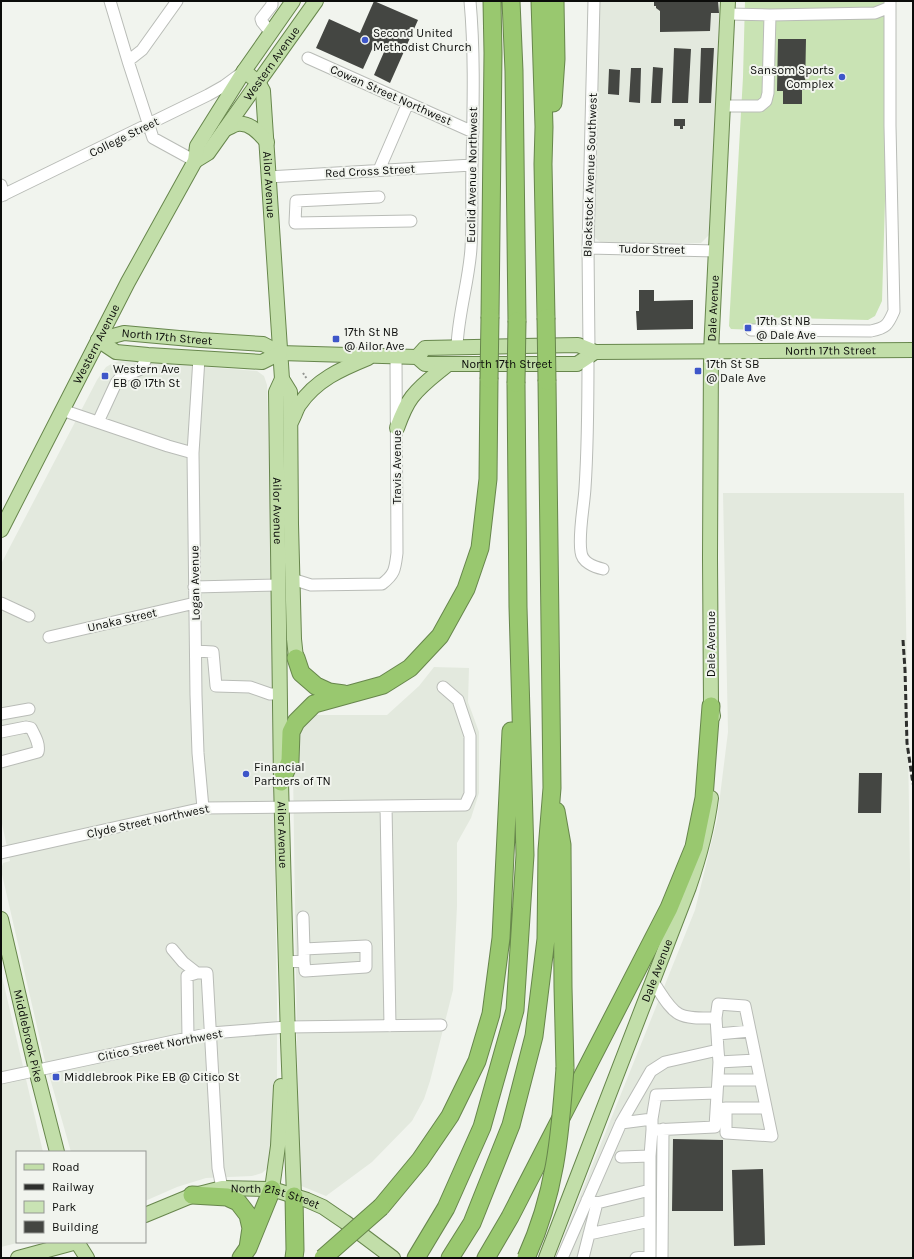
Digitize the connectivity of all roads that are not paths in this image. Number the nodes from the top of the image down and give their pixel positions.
1 (110, 1) edge
2 (177, 1) edge
3 (272, 1) edge
4 (293, 1) edge
5 (316, 1) edge
6 (470, 1) edge
7 (492, 1) edge
8 (511, 1) edge
9 (540, 1) edge
10 (555, 1) edge
11 (594, 1) edge
12 (890, 4) edge
13 (728, 7) edge
14 (770, 15) junction
15 (271, 33) junction
16 (308, 58) dead end
17 (128, 61) junction
18 (244, 71) junction
19 (258, 82) junction
20 (408, 103) junction
21 (724, 106) junction
22 (148, 125) junction
23 (225, 129) junction
24 (473, 132) junction
25 (267, 142) junction
26 (195, 161) junction
27 (472, 165) junction
28 (379, 170) junction
29 (268, 177) junction
30 (2, 192) edge
31 (379, 197) dead end
32 (412, 221) dead end
33 (544, 235) junction
34 (588, 248) junction
35 (716, 251) junction
36 (751, 330) dead end
37 (98, 340) junction
38 (457, 347) junction
39 (913, 350) edge
40 (711, 352) junction
41 (280, 353) junction
42 (591, 353) junction
43 (148, 355) junction
44 (374, 356) junction
45 (396, 357) junction
46 (417, 357) junction
47 (199, 358) junction
48 (447, 365) junction
49 (282, 379) junction
50 (62, 410) junction
51 (98, 422) junction
52 (290, 424) junction
53 (397, 428) junction
54 (193, 453) junction
55 (1, 530) edge
56 (603, 569) dead end
57 (292, 579) junction
58 (278, 585) junction
59 (194, 587) junction
60 (1, 603) edge
61 (195, 603) junction
62 (518, 606) junction
63 (29, 616) dead end
64 (49, 637) dead end
65 (196, 651) junction
66 (296, 658) joint
67 (443, 687) dead end
68 (279, 694) junction
69 (350, 694) junction
70 (711, 706) junction
71 (29, 709) dead end
72 (1, 714) edge
73 (1, 732) edge
74 (1, 762) edge
75 (281, 782) junction
76 (552, 788) junction
77 (386, 806) junction
78 (282, 807) junction
79 (203, 808) junction
80 (1, 853) edge
81 (1, 919) edge
82 (285, 927) junction
83 (172, 949) dead end
84 (304, 949) junction
85 (304, 961) junction
86 (286, 962) junction
87 (197, 973) junction
88 (653, 982) junction
89 (716, 1018) junction
90 (441, 1025) dead end
91 (390, 1026) junction
92 (750, 1031) junction
93 (211, 1033) junction
94 (287, 1034) junction
95 (718, 1034) junction
96 (188, 1037) junction
97 (718, 1050) junction
98 (756, 1060) junction
99 (719, 1062) junction
100 (36, 1070) junction
101 (1, 1078) edge
102 (718, 1080) junction
103 (760, 1080) junction
104 (717, 1093) junction
105 (766, 1108) junction
106 (721, 1109) junction
107 (621, 1123) junction
108 (655, 1126) junction
109 (57, 1151) edge
110 (650, 1156) junction
111 (621, 1157) dead end
112 (222, 1188) junction
113 (272, 1189) junction
114 (650, 1190) junction
115 (192, 1195) junction
116 (294, 1196) junction
117 (592, 1202) junction
118 (146, 1215) edge
119 (650, 1221) junction
120 (589, 1234) junction
121 (73, 1243) edge
122 (77, 1243) edge
123 (78, 1243) edge
124 (244, 1253) edge
125 (418, 1256) edge
126 (18, 1258) edge
127 (75, 1258) edge
128 (87, 1258) edge
129 (294, 1258) edge
130 (323, 1258) edge
131 (393, 1258) edge
132 (450, 1258) edge
133 (486, 1258) edge
134 (526, 1258) edge
135 (546, 1258) edge
136 (562, 1258) edge
137 (583, 1258) edge
138 (636, 1258) edge
139 (662, 1258) edge

1 - 17 street
2 - 17 street
3 - 15 street
4 - 15 main road, Western Avenue
5 - 19 main road, Western Avenue
6 - 24 street, Euclid Avenue Northwest
7 - 69 highway, bridge
8 - 62 highway, bridge
9 - 33 highway
10 - 33 highway
11 - 34 street, Blackstock Avenue Southwest
12 - 14 street
12 - 36 street
13 - 14 street
13 - 21 main road, Dale Avenue
14 - 21 street
15 - 18 main road, Western Avenue
16 - 20 street, Cowan Street Northwest
17 - 22 street
18 - 19 main road
18 - 22 street, College Street
18 - 26 main road, Western Avenue
19 - 23 main road, Western Avenue
19 - 25 main road, Ailor Avenue
20 - 24 street, Cowan Street Northwest
20 - 28 street
21 - 35 main road, Dale Avenue
22 - 26 street
22 - 30 street, College Street
23 - 25 main road
23 - 26 main road, Western Avenue
24 - 27 street, Euclid Avenue Northwest
25 - 29 main road, Ailor Avenue
26 - 37 main road, Western Avenue
27 - 28 street, Red Cross Street
27 - 38 street, Euclid Avenue Northwest
28 - 29 street, Red Cross Street
29 - 41 main road, Ailor Avenue
31 - 32 street
33 - 76 highway, bridge
34 - 35 street, Tudor Street
34 - 42 street, Blackstock Avenue Southwest
35 - 40 main road, Dale Avenue
37 - 41 main road, North 17th Street
37 - 43 main road, North 17th Street
37 - 50 main road, Western Avenue
38 - 42 main road, North 17th Street
38 - 46 main road, North 17th Street
39 - 40 main road, North 17th Street
40 - 42 main road, North 17th Street
40 - 70 main road, Dale Avenue
41 - 44 main road, North 17th Street
41 - 47 main road, North 17th Street
41 - 49 main road, Ailor Avenue
42 - 48 main road, North 17th Street
42 - 56 street, Blackstock Avenue Southwest
43 - 47 main road, North 17th Street
43 - 51 street
44 - 45 main road, North 17th Street
44 - 52 main road
45 - 46 main road, North 17th Street
45 - 53 street, Travis Avenue
46 - 48 main road, North 17th Street
47 - 54 street, Logan Avenue
48 - 53 main road
49 - 52 main road, Ailor Avenue
49 - 58 main road, Ailor Avenue
50 - 51 street
50 - 55 main road, Western Avenue
51 - 54 street
52 - 57 main road, Ailor Avenue
53 - 57 street, Travis Avenue
54 - 59 street, Logan Avenue
57 - 66 main road, Ailor Avenue
58 - 59 street
58 - 68 main road, Ailor Avenue
59 - 61 street, Logan Avenue
60 - 63 street
61 - 64 street, Unaka Street
61 - 65 street, Logan Avenue
62 - 125 highway
62 - 130 highway, bridge
65 - 68 street
65 - 79 street, Logan Avenue
66 - 69 highway
67 - 77 street, Clyde Street Northwest
68 - 75 main road, Ailor Avenue
69 - 75 highway
70 - 88 main road, Dale Avenue
70 - 133 highway
71 - 72 street
73 - 74 street
75 - 78 main road, Ailor Avenue
76 - 132 highway
76 - 134 highway, bridge
77 - 78 street, Clyde Street Northwest
77 - 91 street
78 - 79 street, Clyde Street Northwest
78 - 82 main road, Ailor Avenue
79 - 80 street, Clyde Street Northwest
81 - 100 main road, Middlebrook Pike
82 - 84 street
82 - 86 main road, Ailor Avenue
83 - 87 street
84 - 85 street
84 - 85 street
85 - 86 street
86 - 94 main road, Ailor Avenue
87 - 93 street
87 - 96 street
88 - 89 street
88 - 135 main road, Dale Avenue
89 - 92 street
89 - 95 street
90 - 91 street, Citico Street Northwest
91 - 94 street, Citico Street Northwest
92 - 95 street
92 - 98 street
93 - 94 street, Citico Street Northwest
93 - 96 street, Citico Street Northwest
93 - 112 street
94 - 113 main road
94 - 116 main road, Ailor Avenue
95 - 97 street
96 - 100 street, Citico Street Northwest
97 - 99 street
97 - 107 street
98 - 99 street
98 - 103 street
99 - 102 street
100 - 101 street, Citico Street Northwest
100 - 109 main road, Middlebrook Pike
102 - 103 street
102 - 104 street
103 - 105 street
104 - 106 street
104 - 108 street
105 - 106 street
105 - 106 street
106 - 108 street
107 - 108 street
107 - 117 street
108 - 110 street
108 - 139 street
110 - 111 street
110 - 114 street
112 - 113 main road, North 21st Street
112 - 115 main road, North 21st Street
113 - 116 main road, North 21st Street
113 - 124 highway
114 - 117 street
114 - 119 street
115 - 118 main road, North 21st Street
115 - 124 highway
116 - 129 highway
116 - 131 main road, North 21st Street
117 - 120 street
117 - 136 street
119 - 120 street
119 - 138 street
120 - 137 street
121 - 126 main road
122 - 127 main road
123 - 128 main road

